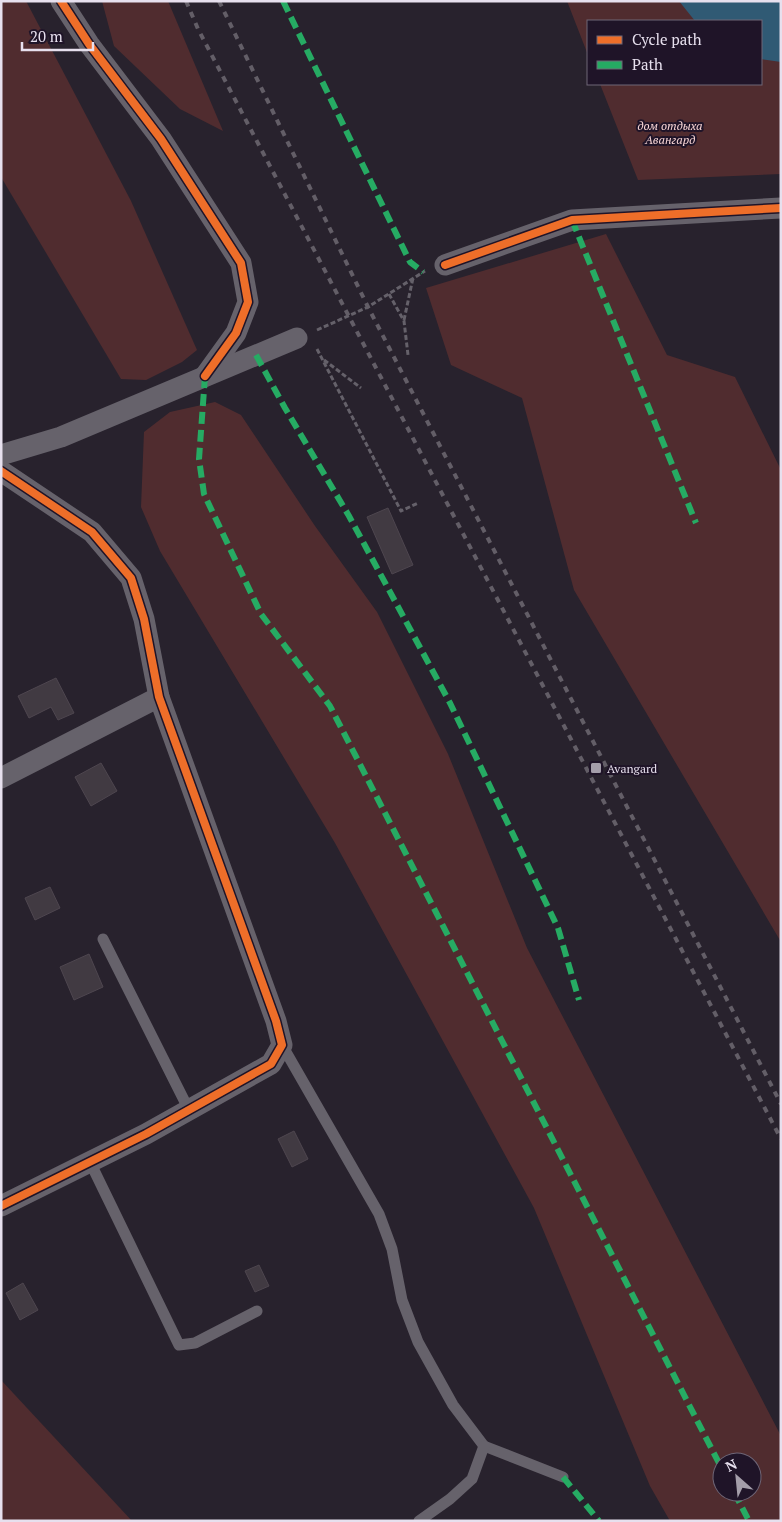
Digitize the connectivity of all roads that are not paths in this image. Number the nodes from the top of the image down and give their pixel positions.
1 (61, 1) edge
2 (781, 208) edge
3 (445, 265) road end
4 (303, 336) road end
5 (205, 376) junction
6 (1, 455) edge
7 (1, 471) edge
8 (159, 697) junction
9 (1, 778) edge
10 (103, 939) dead end
11 (282, 1045) junction
12 (189, 1110) junction
13 (90, 1162) junction
14 (1, 1206) edge
15 (257, 1311) dead end
16 (484, 1446) junction
17 (563, 1477) dead end
18 (419, 1521) edge

1 - 5 street
2 - 3 street
4 - 5 street
5 - 6 street
7 - 8 street
8 - 9 street
8 - 11 street
10 - 12 lane
11 - 12 street
11 - 16 lane
12 - 13 street
13 - 14 street
13 - 15 lane
16 - 17 lane
16 - 18 lane

